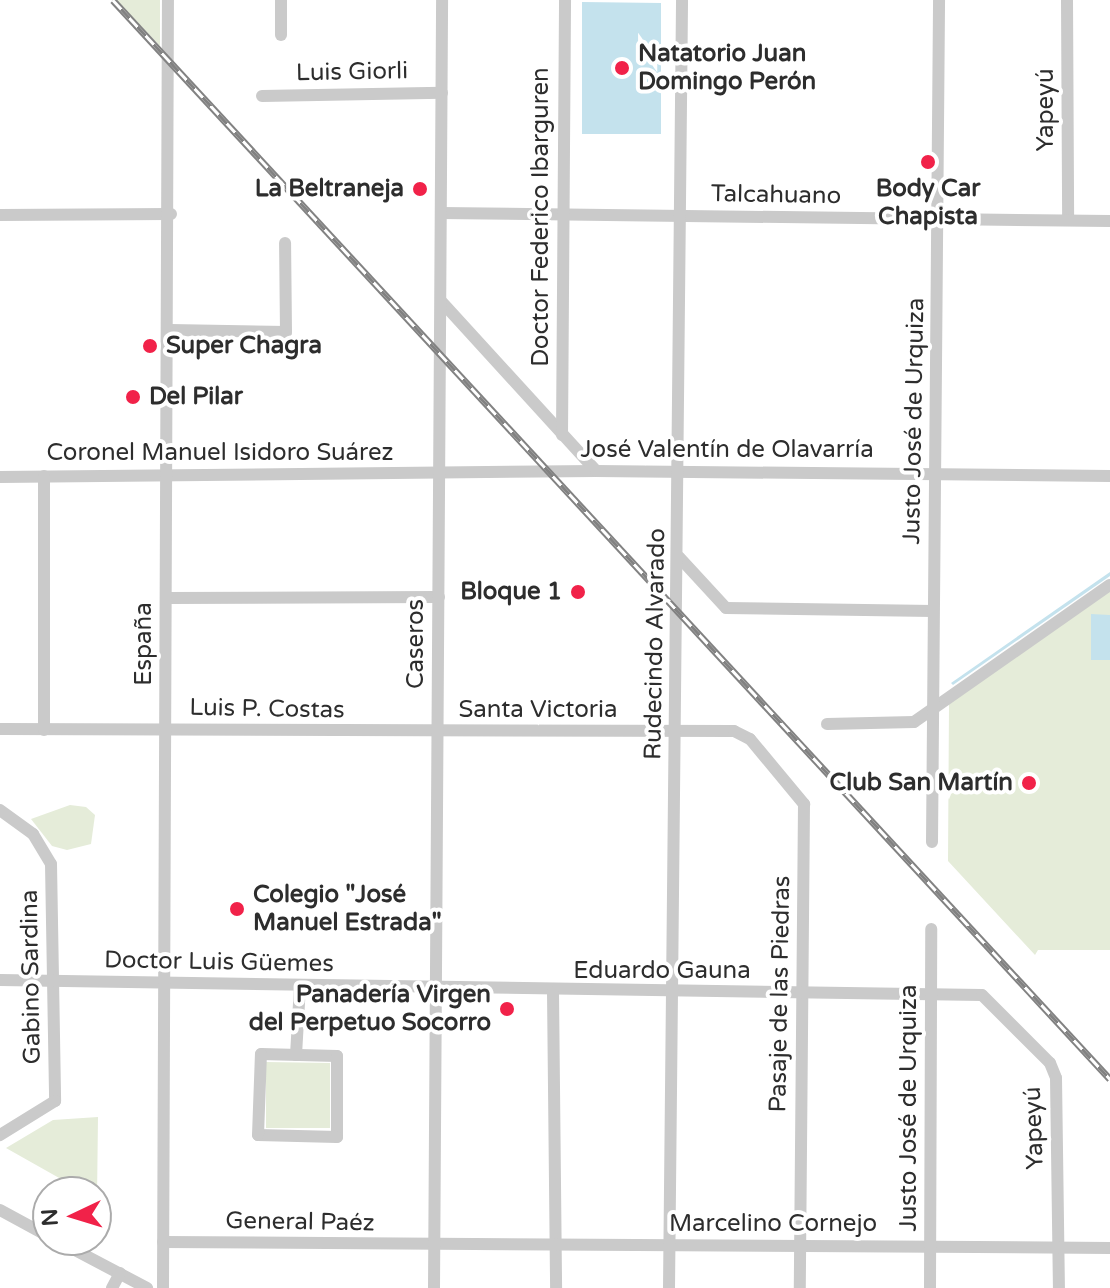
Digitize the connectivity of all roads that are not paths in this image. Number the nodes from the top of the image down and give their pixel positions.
1 (168, 0) edge
2 (281, 0) edge
3 (442, 0) edge
4 (565, 0) edge
5 (682, 0) edge
6 (939, 0) edge
7 (1067, 0) edge
8 (281, 35) dead end
9 (442, 93) junction
10 (262, 96) dead end
11 (441, 213) junction
12 (171, 214) junction
13 (0, 215) edge
14 (564, 215) junction
15 (682, 216) junction
16 (938, 220) junction
17 (1068, 220) junction
18 (1110, 221) edge
19 (285, 243) dead end
20 (441, 301) junction
21 (170, 330) junction
22 (562, 435) junction
23 (596, 471) junction
24 (680, 472) junction
25 (936, 473) junction
26 (440, 474) junction
27 (44, 476) junction
28 (1110, 476) edge
29 (0, 477) edge
30 (168, 477) junction
31 (679, 557) junction
32 (1110, 585) edge
33 (439, 597) junction
34 (166, 598) junction
35 (933, 611) junction
36 (933, 708) junction
37 (827, 724) dead end
38 (0, 729) edge
39 (44, 730) junction
40 (166, 730) junction
41 (734, 731) joint
42 (676, 732) junction
43 (438, 733) junction
44 (0, 810) edge
45 (932, 842) dead end
46 (931, 929) dead end
47 (0, 980) edge
48 (54, 983) junction
49 (162, 984) junction
50 (300, 985) junction
51 (437, 988) junction
52 (553, 992) junction
53 (672, 993) junction
54 (802, 994) junction
55 (931, 994) junction
56 (982, 995) joint
57 (296, 1055) junction
58 (0, 1135) edge
59 (0, 1210) edge
60 (32, 1227) edge
61 (163, 1242) junction
62 (930, 1244) junction
63 (669, 1246) junction
64 (800, 1246) junction
65 (435, 1247) junction
66 (556, 1247) junction
67 (1059, 1247) junction
68 (1110, 1248) edge
69 (87, 1256) edge
70 (120, 1273) junction
71 (112, 1288) edge
72 (147, 1288) edge
73 (163, 1288) edge
74 (434, 1288) edge
75 (556, 1288) edge
76 (669, 1288) edge
77 (800, 1288) edge
78 (930, 1288) edge
79 (1059, 1288) edge

1 - 12 street, España
2 - 8 street
3 - 9 street, Caseros
4 - 14 street, Doctor Federico Ibarguren
5 - 15 street, Rudecindo Alvarado
6 - 16 street, Justo José de Urquiza
7 - 17 street, Yapeyú
9 - 10 street, Luis Giorli
9 - 11 street, Caseros
11 - 14 street, Talcahuano
11 - 20 street, Caseros
12 - 13 street
12 - 21 street, España
14 - 15 street, Talcahuano
14 - 22 street, Doctor Federico Ibarguren
15 - 16 street, Talcahuano
15 - 24 street, Rudecindo Alvarado
16 - 17 street, Talcahuano
16 - 25 street, Justo José de Urquiza
17 - 18 street, Talcahuano
19 - 21 street
20 - 22 street
20 - 26 street, Caseros
21 - 30 street, España
22 - 23 street
23 - 24 street, José Valentín de Olavarría
23 - 26 street, José Valentín de Olavarría
24 - 25 street, José Valentín de Olavarría
24 - 31 street, Rudecindo Alvarado
25 - 28 street, José Valentín de Olavarría
25 - 35 street, Justo José de Urquiza
26 - 30 street, Coronel Manuel Isidoro Suárez
26 - 33 street, Caseros
27 - 29 street, Coronel Manuel Isidoro Suárez
27 - 30 street, Coronel Manuel Isidoro Suárez
27 - 39 street
30 - 34 street, España
31 - 35 street
31 - 42 street, Rudecindo Alvarado
32 - 36 street
33 - 34 street
33 - 43 street, Caseros
34 - 40 street, España
35 - 36 street, Justo José de Urquiza
36 - 37 street
36 - 45 street, Justo José de Urquiza
38 - 39 street, Luis P. Costas
39 - 40 street, Luis P. Costas
40 - 43 street, Luis P. Costas
40 - 49 street, España
41 - 42 street, Santa Victoria
41 - 54 street, Pasaje de las Piedras
42 - 43 street, Santa Victoria
42 - 53 street, Rudecindo Alvarado
43 - 51 street, Caseros
44 - 48 street, Gabino Sardina
46 - 55 street, Justo José de Urquiza
47 - 48 street, Doctor Luis Güemes
48 - 49 street, Doctor Luis Güemes
48 - 58 street, Gabino Sardina
49 - 50 street, Doctor Luis Güemes
49 - 61 street, España
50 - 51 street, Doctor Luis Güemes
50 - 57 street
51 - 52 street, Eduardo Gauna
51 - 65 street, Caseros
52 - 53 street, Eduardo Gauna
52 - 66 street
53 - 54 street, Eduardo Gauna
53 - 63 street, Rudecindo Alvarado
54 - 55 street, Eduardo Gauna
54 - 64 street, Pasaje de las Piedras
55 - 56 street, Eduardo Gauna
55 - 62 street, Justo José de Urquiza
56 - 67 street, Yapeyú
57 - 57 street
59 - 60 street
61 - 65 street, General Paéz
61 - 73 street, España
62 - 64 street, Marcelino Cornejo
62 - 67 street, Marcelino Cornejo
62 - 78 street, Justo José de Urquiza
63 - 64 street, Marcelino Cornejo
63 - 66 street, Marcelino Cornejo
63 - 76 street, Rudecindo Alvarado
64 - 77 street, Pasaje de las Piedras
65 - 66 street, Marcelino Cornejo
65 - 74 street, Caseros
66 - 75 street
67 - 68 street, Marcelino Cornejo
67 - 79 street, Yapeyú
69 - 70 street
70 - 71 street
70 - 72 street

